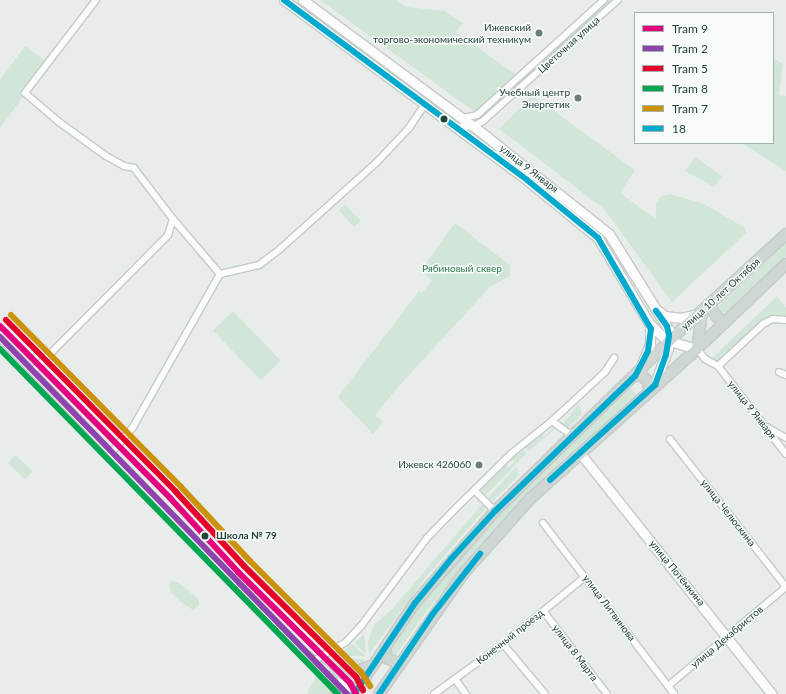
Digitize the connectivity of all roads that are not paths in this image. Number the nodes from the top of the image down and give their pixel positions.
1 (96, 0) edge
2 (284, 0) edge
3 (303, 0) edge
4 (604, 0) edge
5 (618, 0) edge
6 (547, 52) junction
7 (554, 59) junction
8 (425, 104) junction
9 (477, 115) junction
10 (463, 118) junction
11 (483, 121) junction
12 (474, 126) junction
13 (457, 127) junction
14 (486, 136) junction
15 (477, 142) junction
16 (173, 220) junction
17 (786, 234) edge
18 (786, 264) edge
19 (220, 274) junction
20 (710, 305) junction
21 (654, 309) junction
22 (702, 312) junction
23 (786, 320) edge
24 (648, 321) junction
25 (725, 323) junction
26 (0, 338) edge
27 (669, 341) junction
28 (697, 349) junction
29 (614, 358) dead end
30 (718, 366) junction
31 (33, 371) junction
32 (779, 372) dead end
33 (786, 375) edge
34 (635, 376) junction
35 (650, 392) junction
36 (552, 422) junction
37 (762, 424) junction
38 (571, 436) junction
39 (786, 438) edge
40 (670, 439) dead end
41 (112, 452) junction
42 (580, 453) junction
43 (786, 454) edge
44 (475, 491) junction
45 (494, 511) junction
46 (543, 523) dead end
47 (585, 577) junction
48 (786, 587) edge
49 (544, 612) junction
50 (728, 636) junction
51 (503, 644) junction
52 (386, 647) junction
53 (315, 660) junction
54 (399, 663) junction
55 (372, 665) junction
56 (331, 674) junction
57 (455, 678) junction
58 (668, 686) junction
59 (338, 694) edge
60 (354, 694) edge
61 (379, 694) edge
62 (434, 694) edge
63 (466, 694) edge
64 (545, 694) edge
65 (607, 694) edge
66 (674, 694) edge
67 (772, 694) edge

1 - 16 street
2 - 8 main road, улица 9 Января
3 - 10 main road, улица 9 Января
4 - 6 street, Цветочная улица
5 - 7 street, Цветочная улица
6 - 7 street
6 - 9 street, Цветочная улица
7 - 11 street, Цветочная улица
8 - 13 main road, улица 9 Января
8 - 19 street
9 - 10 street
9 - 12 street
10 - 12 main road, улица 9 Января
11 - 12 street, Цветочная улица
11 - 14 street
12 - 13 street
12 - 14 main road, улица 9 Января
12 - 15 street
13 - 15 main road, улица 9 Января
14 - 21 main road, улица 9 Января
15 - 24 main road, улица 9 Января
16 - 19 street
16 - 31 street
17 - 20 main road, улица 10 лет Октября
18 - 25 main road
19 - 41 street
20 - 22 main road, улица 10 лет Октября
20 - 25 main road
21 - 22 main road
21 - 27 main road, улица 9 Января
22 - 27 main road, улица 10 лет Октября
22 - 28 main road
23 - 30 street
24 - 27 main road
24 - 34 main road, улица 9 Января
25 - 28 main road
26 - 31 street
27 - 28 main road
27 - 34 main road, улица 10 лет Октября
27 - 35 main road, улица 9 Января
28 - 30 street, улица 9 Января
28 - 35 main road
29 - 36 street
30 - 37 street, улица 9 Января
31 - 41 street
32 - 33 street
34 - 35 main road
34 - 38 main road, улица 10 лет Октября
35 - 42 main road
36 - 38 street
36 - 44 street
37 - 39 street
37 - 43 street, улица 9 Января
38 - 45 main road, улица 10 лет Октября
40 - 48 street, улица Челюскина
41 - 53 street
42 - 50 main road, улица Потёмкина
42 - 54 main road
44 - 45 street
44 - 53 street
45 - 52 main road, улица 10 лет Октября
46 - 47 street, улица Литвинова
47 - 49 street, Конечный проезд
47 - 58 street, улица Литвинова
48 - 50 street, улица Декабристов
49 - 51 street, Конечный проезд
49 - 65 street, улица 8 Марта
50 - 58 street, улица Декабристов
50 - 67 main road, улица Потёмкина
51 - 57 street, Конечный проезд
51 - 64 street
52 - 54 main road
52 - 55 main road, улица 10 лет Октября
53 - 56 street
54 - 61 main road
55 - 56 main road
55 - 60 main road, улица 10 лет Октября
56 - 59 main road
56 - 60 street
57 - 62 street, Конечный проезд
57 - 63 street
58 - 66 street, улица Литвинова

